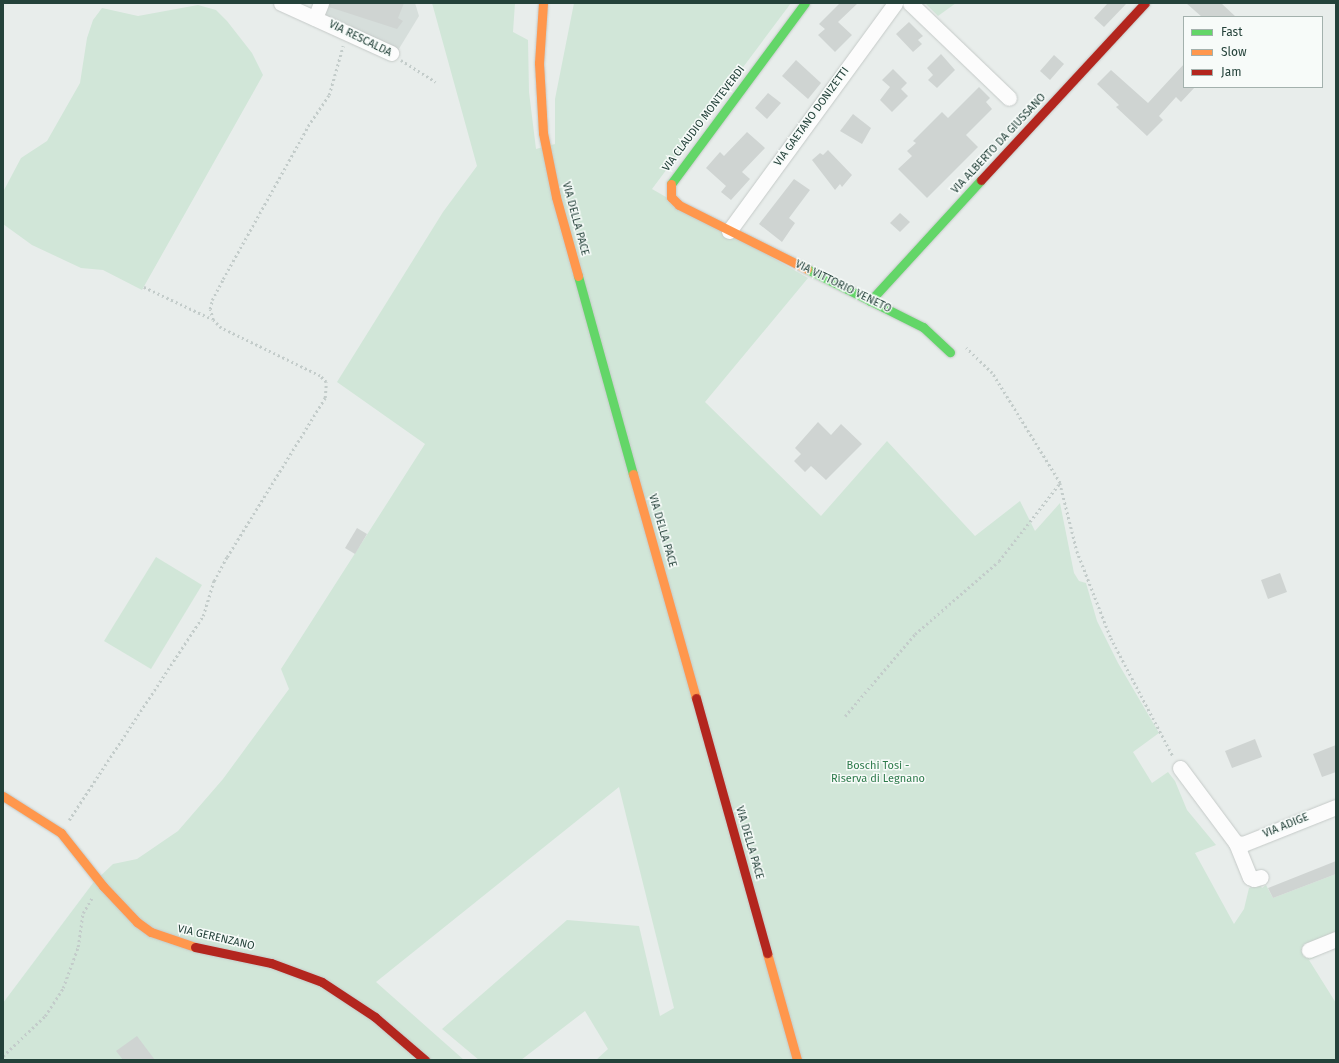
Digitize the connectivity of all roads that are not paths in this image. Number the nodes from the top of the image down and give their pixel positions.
1 (281, 3) edge
2 (321, 3) edge
3 (543, 3) edge
4 (805, 3) edge
5 (895, 3) edge
6 (910, 3) edge
7 (1145, 3) edge
8 (315, 18) junction
9 (391, 53) road end
10 (1009, 98) dead end
11 (729, 231) junction
12 (870, 301) junction
13 (950, 352) dead end
14 (1180, 768) road end
15 (3, 796) edge
16 (1336, 807) edge
17 (1236, 843) junction
18 (1261, 877) dead end
19 (1336, 939) edge
20 (1309, 950) dead end
21 (425, 1060) edge
22 (797, 1060) edge

1 - 8 street, VIA RESCALDA
2 - 8 street
3 - 22 street, VIA DELLA PACE
4 - 11 street, VIA CLAUDIO MONTEVERDI
5 - 11 street, VIA GAETANO DONIZETTI
6 - 10 street
7 - 12 street, VIA ALBERTO DA GIUSSANO
8 - 9 street, VIA RESCALDA
11 - 12 street, VIA VITTORIO VENETO
12 - 13 street, VIA VITTORIO VENETO
14 - 17 street
15 - 21 street, VIA GERENZANO
16 - 17 street, VIA ADIGE
17 - 18 street
19 - 20 street

